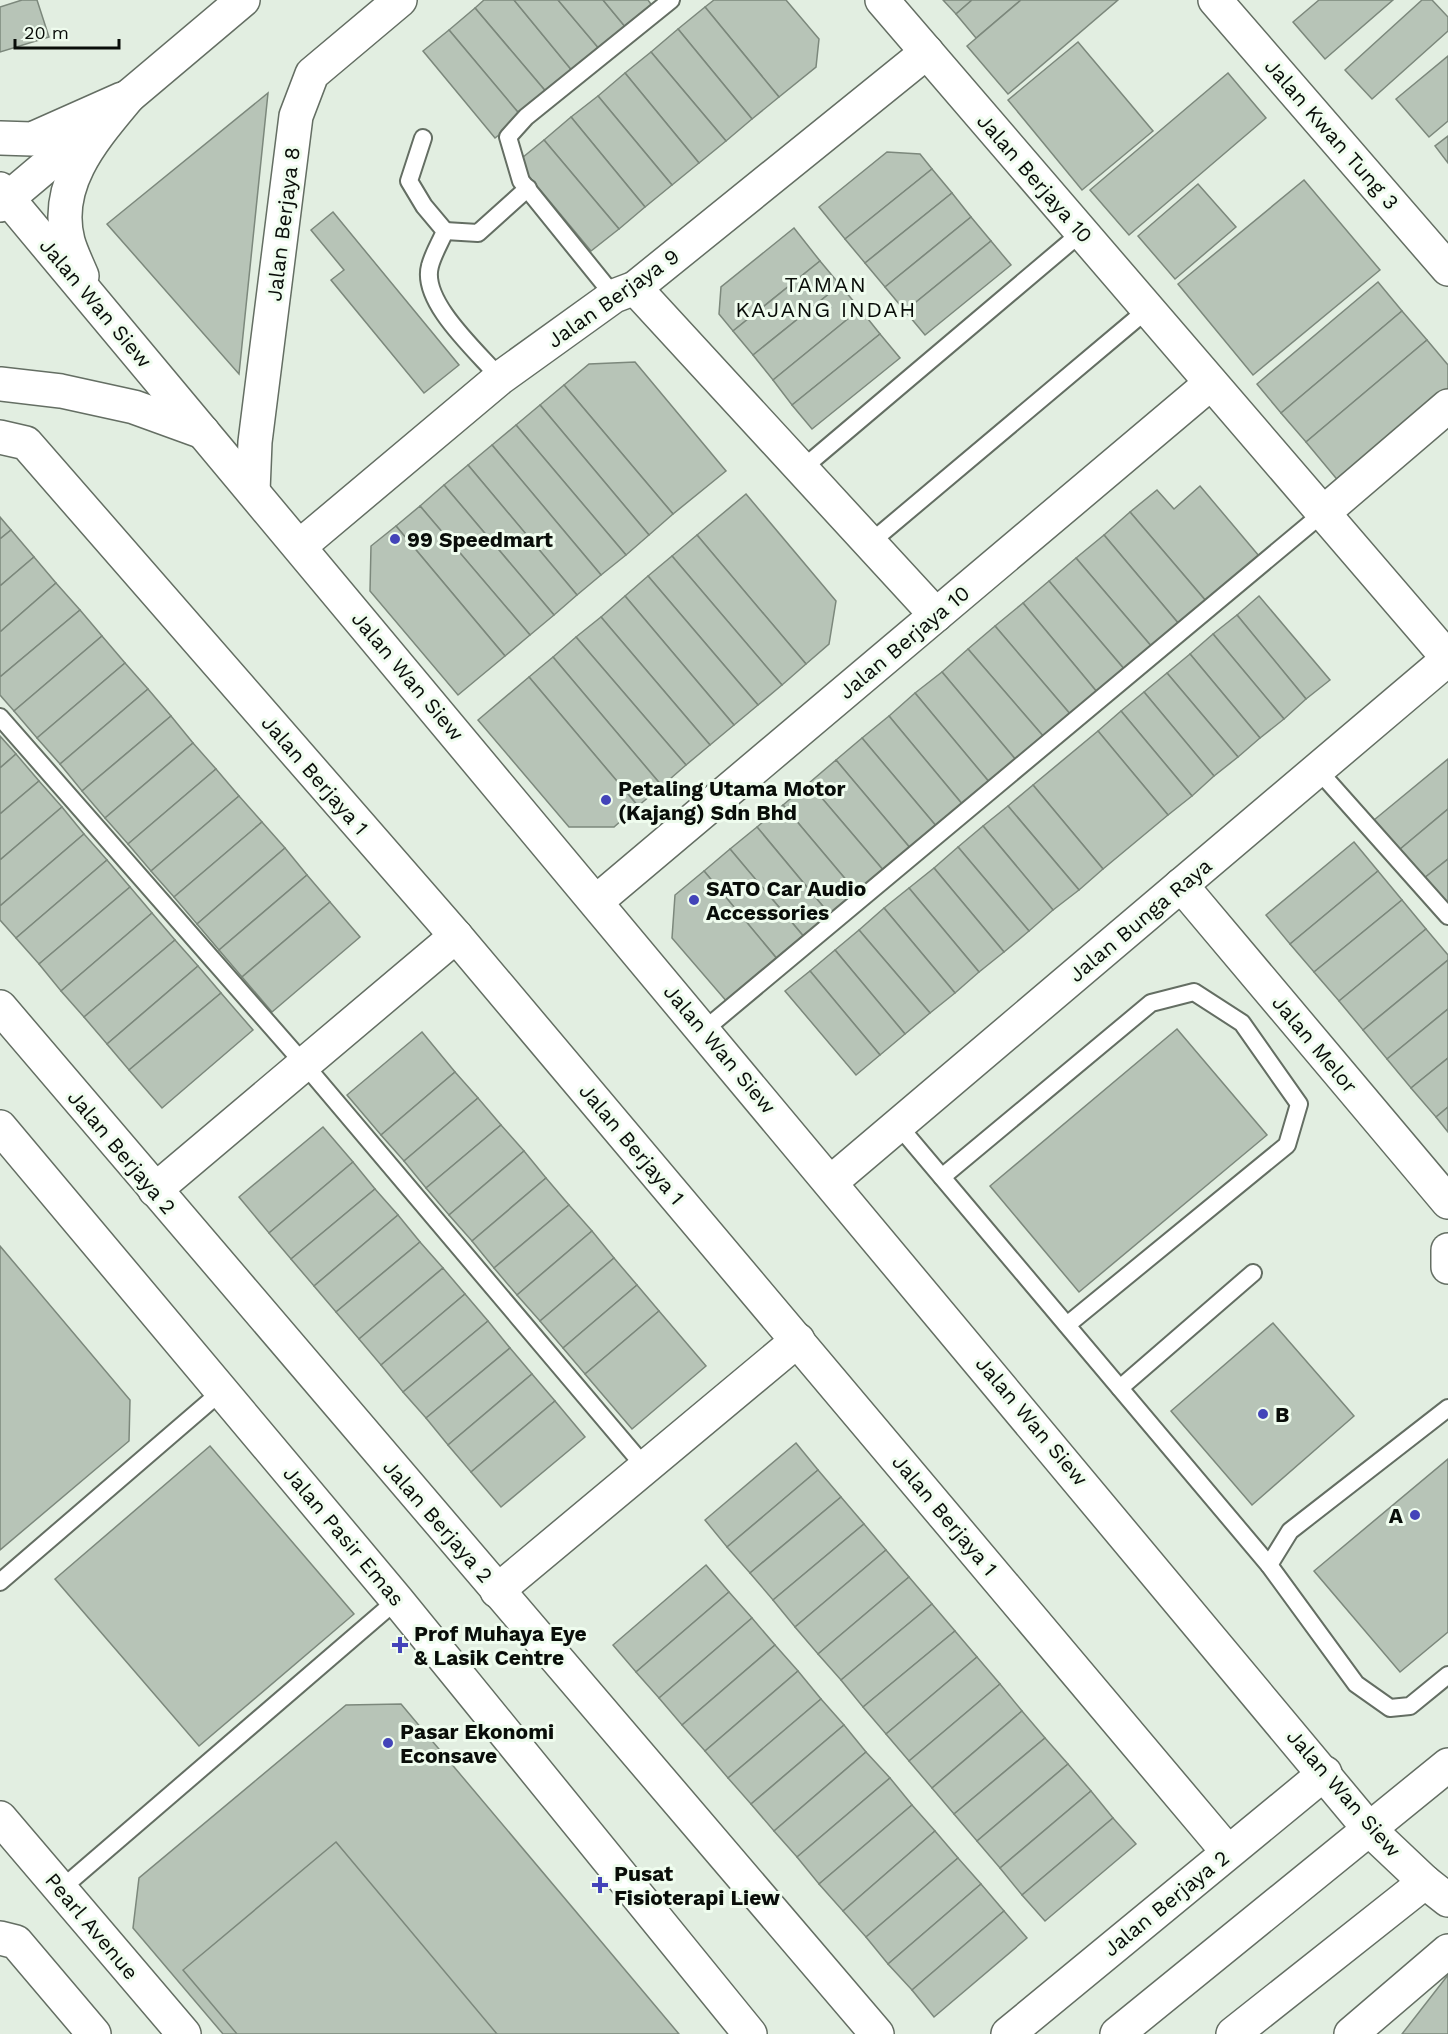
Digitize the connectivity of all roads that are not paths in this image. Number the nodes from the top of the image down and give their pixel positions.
1 (243, 0) edge
2 (400, 0) edge
3 (671, 0) edge
4 (882, 0) edge
5 (1215, 0) edge
6 (927, 52) junction
7 (129, 96) junction
8 (0, 138) edge
9 (423, 138) dead end
10 (528, 188) junction
11 (3, 197) edge
12 (445, 231) junction
13 (1082, 232) junction
14 (1448, 268) edge
15 (624, 292) junction
16 (89, 296) junction
17 (1148, 309) junction
18 (500, 378) junction
19 (1211, 383) junction
20 (0, 384) edge
21 (1448, 406) edge
22 (205, 433) junction
23 (13, 440) edge
24 (803, 468) junction
25 (253, 491) junction
26 (1323, 513) junction
27 (871, 542) junction
28 (300, 546) junction
29 (936, 615) junction
30 (1448, 659) edge
31 (0, 717) edge
32 (1318, 770) junction
33 (1181, 885) junction
34 (597, 901) junction
35 (1448, 916) edge
36 (456, 936) junction
37 (0, 1007) edge
38 (704, 1030) junction
39 (305, 1065) junction
40 (898, 1125) junction
41 (0, 1127) edge
42 (942, 1177) junction
43 (831, 1182) junction
44 (155, 1191) junction
45 (1448, 1202) edge
46 (1448, 1250) edge
47 (1448, 1267) edge
48 (1253, 1273) dead end
49 (1067, 1325) junction
50 (798, 1340) junction
51 (1120, 1388) junction
52 (223, 1390) junction
53 (1448, 1408) edge
54 (645, 1467) junction
55 (1269, 1565) junction
56 (0, 1582) edge
57 (497, 1591) junction
58 (397, 1600) junction
59 (1448, 1675) edge
60 (1448, 1765) edge
61 (1325, 1773) junction
62 (0, 1818) edge
63 (1370, 1830) junction
64 (1228, 1852) junction
65 (61, 1889) junction
66 (1436, 1891) edge
67 (0, 1938) edge
68 (1448, 1952) edge
69 (94, 2034) edge
70 (184, 2034) edge
71 (750, 2034) edge
72 (878, 2034) edge
73 (1008, 2034) edge
74 (1117, 2034) edge
75 (1233, 2034) edge
76 (1351, 2034) edge

1 - 7 street
2 - 25 street, Jalan Berjaya 8
3 - 10 lane
4 - 6 street, Jalan Berjaya 10
5 - 14 street, Jalan Kwan Tung 3
6 - 13 street, Jalan Berjaya 10
6 - 15 street, Jalan Berjaya 9
7 - 8 street
7 - 11 street
7 - 16 street
9 - 12 lane
10 - 12 lane
10 - 15 lane
11 - 16 street, Jalan Wan Siew
12 - 18 lane
13 - 17 street, Jalan Berjaya 10
13 - 24 lane
15 - 18 street, Jalan Berjaya 9
15 - 24 street
16 - 22 street, Jalan Wan Siew
17 - 19 street, Jalan Berjaya 10
17 - 27 lane
18 - 28 street, Jalan Berjaya 9
19 - 26 street, Jalan Berjaya 10
19 - 29 street, Jalan Berjaya 10
20 - 22 street
21 - 26 street
22 - 25 street, Jalan Wan Siew
23 - 36 street, Jalan Berjaya 1
24 - 27 street
25 - 28 street, Jalan Wan Siew
26 - 30 street, Jalan Berjaya 10
26 - 38 lane
27 - 29 street
28 - 34 street, Jalan Wan Siew
29 - 34 street, Jalan Berjaya 10
30 - 32 street, Jalan Bunga Raya
31 - 39 lane
32 - 33 street, Jalan Bunga Raya
32 - 35 lane
33 - 40 street, Jalan Bunga Raya
33 - 45 street, Jalan Melor
34 - 38 street, Jalan Wan Siew
36 - 39 street
36 - 50 street, Jalan Berjaya 1
37 - 44 street, Jalan Berjaya 2
38 - 43 street, Jalan Wan Siew
39 - 44 street
39 - 54 lane
40 - 42 lane
40 - 43 street, Jalan Bunga Raya
41 - 52 street, Jalan Pasir Emas
42 - 49 lane
42 - 49 lane
43 - 61 street, Jalan Wan Siew
44 - 57 street, Jalan Berjaya 2
46 - 47 street
48 - 51 lane
49 - 51 lane
50 - 54 street
50 - 64 street, Jalan Berjaya 1
51 - 55 lane
52 - 56 lane
52 - 58 street, Jalan Pasir Emas
53 - 55 lane
54 - 57 street
55 - 59 lane
57 - 72 street, Jalan Berjaya 2
58 - 65 lane
58 - 71 street, Jalan Pasir Emas
60 - 63 street
61 - 63 street, Jalan Wan Siew
61 - 64 street, Jalan Berjaya 2
62 - 65 street, Pearl Avenue
63 - 66 street, Jalan Wan Siew
63 - 74 street
64 - 73 street, Jalan Berjaya 2
65 - 70 street, Pearl Avenue
66 - 75 street
67 - 69 street
68 - 76 street

